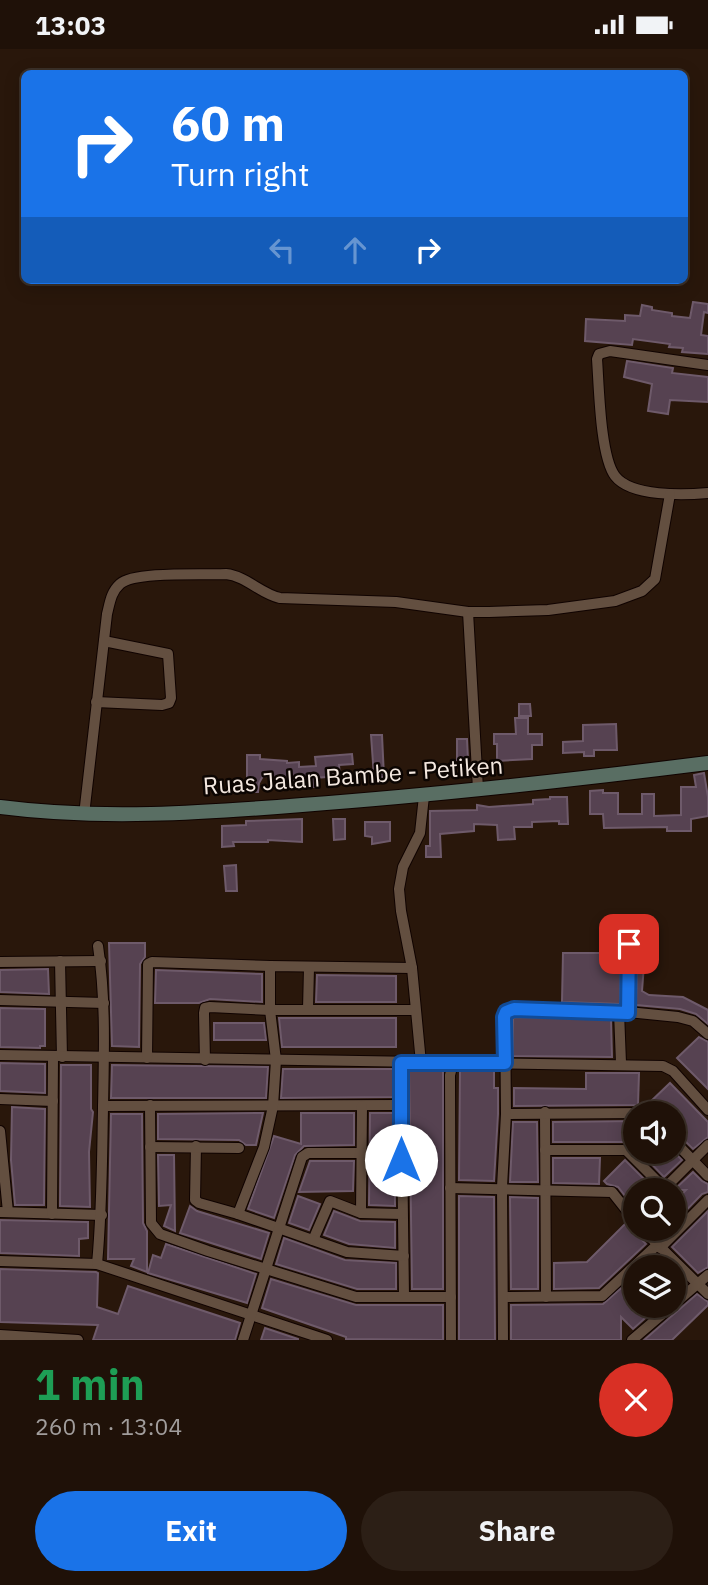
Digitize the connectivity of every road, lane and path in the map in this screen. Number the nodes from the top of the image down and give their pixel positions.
1 (708, 365) edge
2 (708, 493) edge
3 (670, 494) junction
4 (468, 612) junction
5 (104, 641) junction
6 (96, 702) junction
7 (708, 764) edge
8 (478, 789) junction
9 (424, 796) junction
10 (0, 807) edge
11 (84, 815) junction
12 (629, 944) dead end
13 (99, 946) dead end
14 (60, 961) junction
15 (101, 961) junction
16 (0, 962) edge
17 (270, 966) junction
18 (309, 968) junction
19 (411, 968) junction
20 (0, 1000) edge
21 (59, 1001) junction
22 (104, 1003) junction
23 (308, 1009) junction
24 (270, 1010) junction
25 (414, 1010) junction
26 (623, 1013) junction
27 (708, 1034) edge
28 (0, 1055) edge
29 (58, 1057) junction
30 (105, 1057) junction
31 (147, 1058) junction
32 (205, 1060) junction
33 (276, 1061) junction
34 (401, 1063) junction
35 (421, 1063) junction
36 (505, 1063) junction
37 (621, 1063) junction
38 (453, 1064) junction
39 (0, 1100) edge
40 (53, 1101) junction
41 (150, 1105) junction
42 (401, 1105) junction
43 (103, 1106) junction
44 (273, 1106) junction
45 (362, 1106) junction
46 (708, 1109) edge
47 (545, 1112) junction
48 (623, 1113) edge
49 (506, 1114) junction
50 (0, 1131) edge
51 (708, 1145) edge
52 (196, 1146) junction
53 (150, 1147) junction
54 (239, 1148) dead end
55 (545, 1150) junction
56 (686, 1152) edge
57 (362, 1153) junction
58 (694, 1159) junction
59 (2, 1170) edge
60 (708, 1177) edge
61 (653, 1178) edge
62 (675, 1178) edge
63 (502, 1187) junction
64 (450, 1188) junction
65 (544, 1189) junction
66 (708, 1200) edge
67 (623, 1205) edge
68 (4, 1212) edge
69 (238, 1213) junction
70 (361, 1213) junction
71 (52, 1214) junction
72 (401, 1214) junction
73 (102, 1215) junction
74 (279, 1228) junction
75 (313, 1240) junction
76 (654, 1241) edge
77 (658, 1246) junction
78 (404, 1256) junction
79 (0, 1261) edge
80 (97, 1264) junction
81 (265, 1268) junction
82 (708, 1275) edge
83 (697, 1285) junction
84 (686, 1294) edge
85 (708, 1294) edge
86 (404, 1297) junction
87 (450, 1297) junction
88 (504, 1297) junction
89 (546, 1297) junction
90 (251, 1315) junction
91 (658, 1318) edge
92 (0, 1335) edge
93 (78, 1340) edge
94 (243, 1340) edge
95 (327, 1340) edge
96 (451, 1340) edge
97 (503, 1340) edge
98 (632, 1340) edge

1 - 3 street
2 - 3 street
3 - 4 street
4 - 5 street
4 - 8 street
5 - 6 street
5 - 6 street
6 - 11 street
7 - 8 main road, Ruas Jalan Bambe - Petiken
8 - 9 main road, Ruas Jalan Bambe - Petiken
9 - 11 main road, Ruas Jalan Bambe - Petiken
9 - 19 street
10 - 11 main road, Ruas Jalan Bambe - Petiken
12 - 26 street
13 - 15 street
14 - 15 street
14 - 16 street
14 - 21 street
15 - 22 street
17 - 18 street
17 - 24 street
17 - 31 street
18 - 19 street
18 - 23 street
19 - 25 street
20 - 21 street
21 - 22 street
21 - 29 street
22 - 30 street
23 - 24 street
23 - 25 street
24 - 32 street
24 - 33 street
25 - 35 street
26 - 27 street
26 - 36 street
26 - 37 street
28 - 29 street
29 - 30 street
29 - 40 street
30 - 31 street
30 - 43 street
31 - 32 street
32 - 33 street
33 - 34 street
33 - 44 street
34 - 35 street
34 - 42 street
35 - 38 street
36 - 37 street
36 - 38 street
36 - 49 street
37 - 46 street
38 - 64 street
39 - 40 street
40 - 71 street
41 - 43 street
41 - 44 street
41 - 53 street
42 - 45 street
42 - 72 street
43 - 73 street
44 - 45 street
44 - 69 street
45 - 57 street
47 - 48 street
47 - 49 street
47 - 55 street
49 - 63 street
50 - 59 street
51 - 58 street
52 - 53 street
52 - 54 street
52 - 69 street
53 - 81 street
55 - 61 street
55 - 65 street
56 - 58 street
57 - 70 street
57 - 74 street
58 - 60 street
58 - 62 street
59 - 68 street
63 - 64 street
63 - 65 street
63 - 88 street
64 - 87 street
65 - 67 street
65 - 89 street
66 - 77 street
68 - 71 street
69 - 74 street
70 - 72 street
70 - 75 street
71 - 73 street
72 - 78 street
73 - 80 street
74 - 75 street
74 - 81 street
75 - 78 street
76 - 77 street
77 - 83 street
77 - 89 street
78 - 86 street
79 - 80 street
80 - 90 street
81 - 86 street
81 - 90 street
82 - 83 street
83 - 84 street
83 - 85 street
86 - 87 street
87 - 96 street
88 - 89 street
88 - 97 street
90 - 94 street
90 - 95 street
91 - 98 street
92 - 93 street

